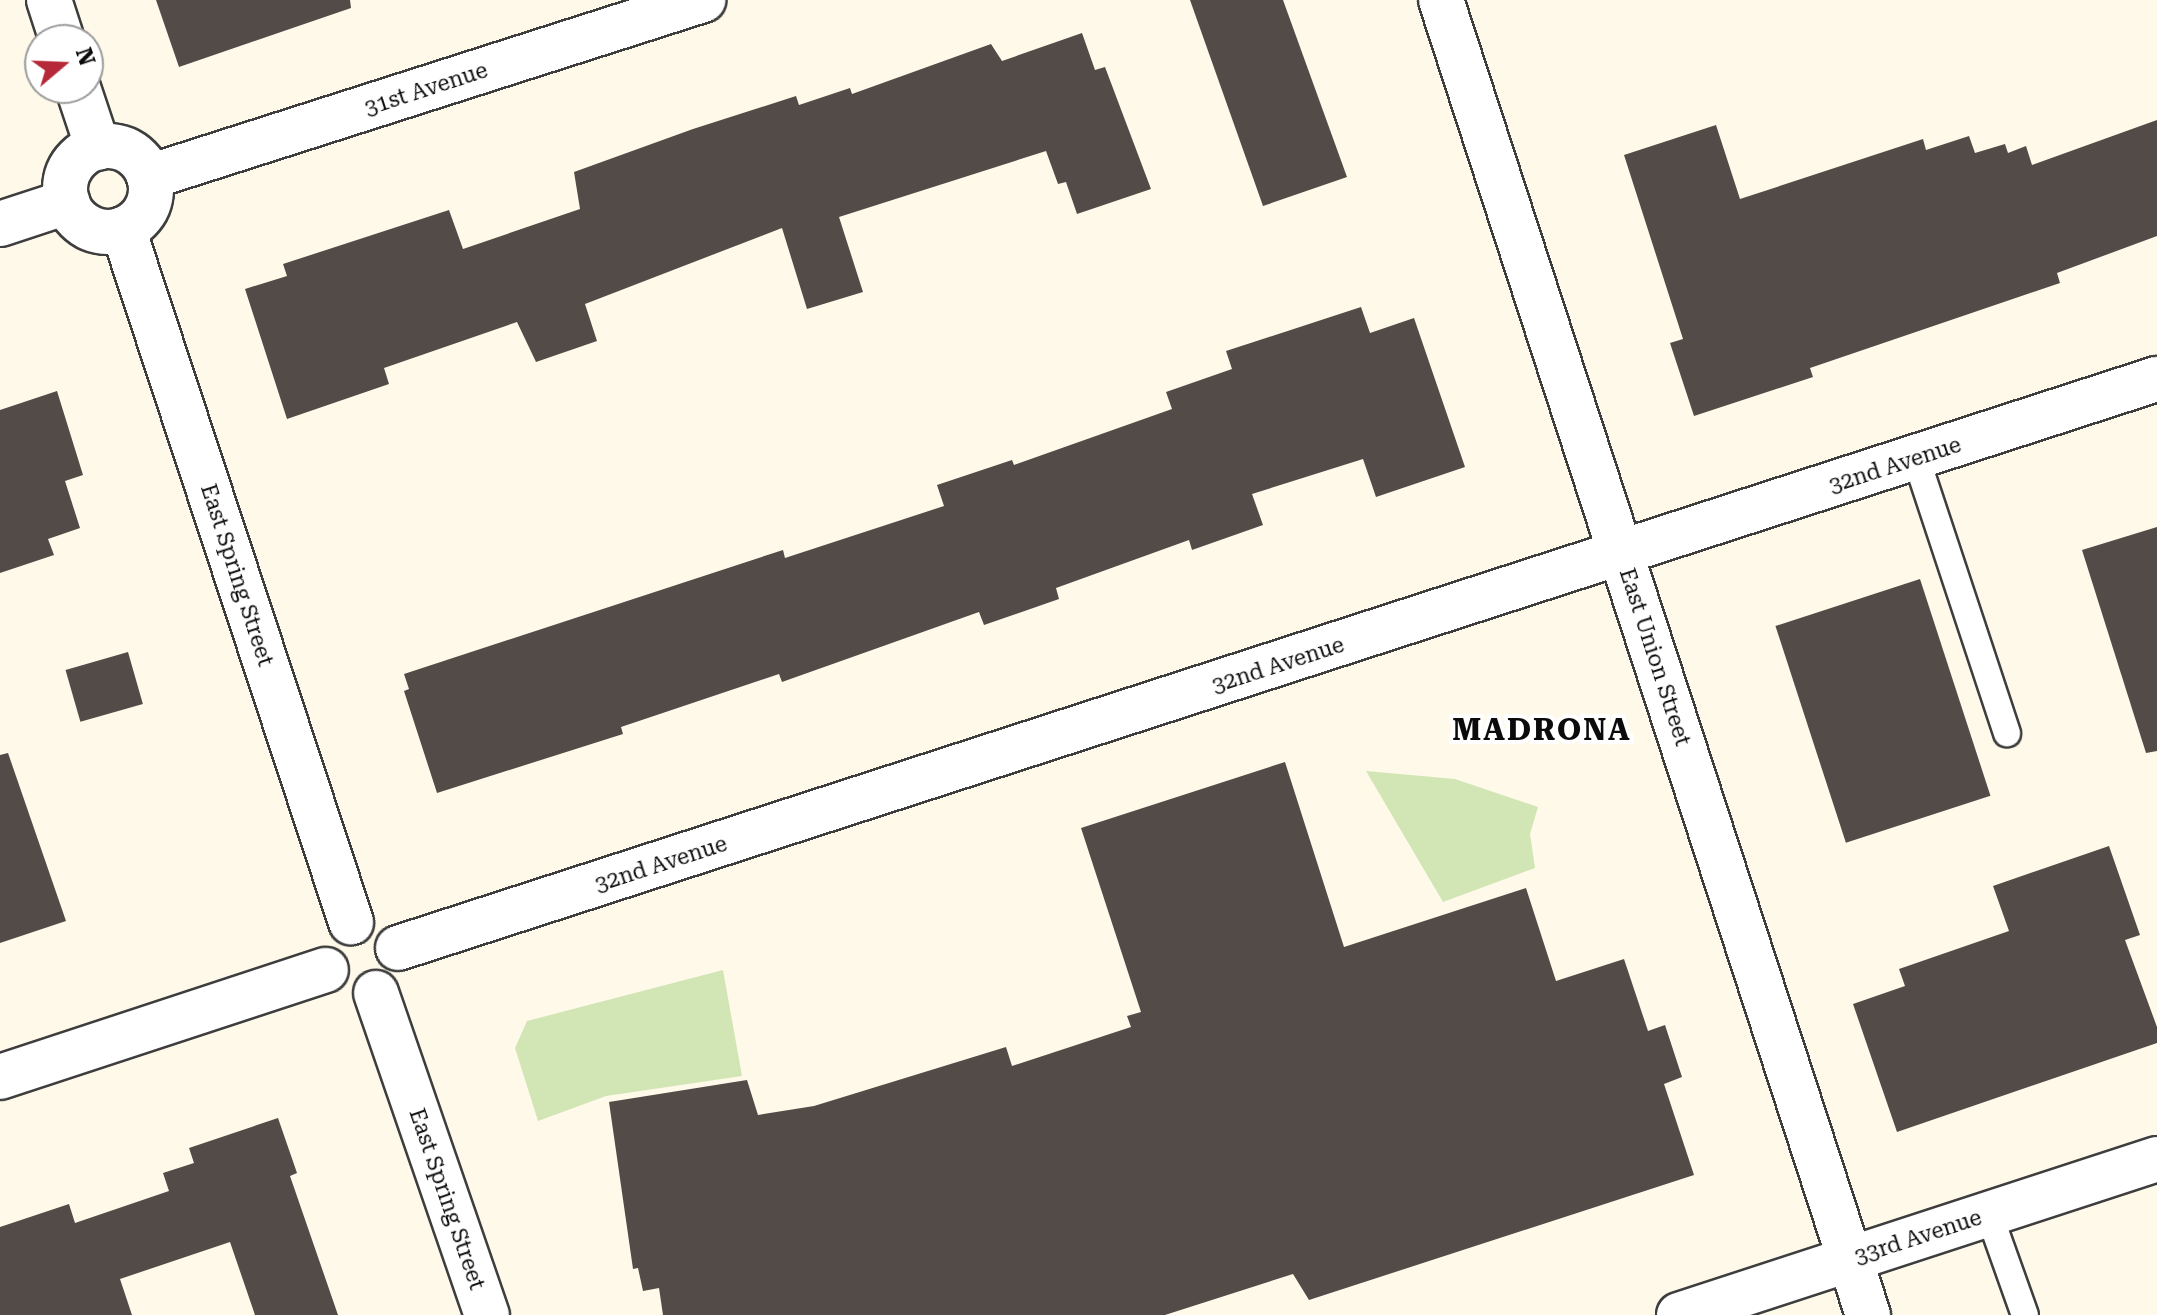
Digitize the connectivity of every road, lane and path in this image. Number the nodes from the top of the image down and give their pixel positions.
1 (49, 0) edge
2 (703, 0) edge
3 (1441, 0) edge
4 (57, 24) edge
5 (83, 104) edge
6 (98, 148) junction
7 (149, 177) junction
8 (67, 202) junction
9 (0, 224) edge
10 (123, 229) junction
11 (2157, 379) edge
12 (1916, 458) junction
13 (1623, 554) junction
14 (2007, 733) dead end
15 (351, 922) junction
16 (398, 948) junction
17 (326, 970) junction
18 (376, 993) junction
19 (0, 1077) edge
20 (2157, 1159) edge
21 (1989, 1214) junction
22 (1849, 1260) junction
23 (487, 1315) edge
24 (1679, 1315) edge
25 (1868, 1315) edge
26 (2025, 1315) edge

1 - 4 street
2 - 7 street, 31st Avenue
3 - 13 street, East Union Street
5 - 6 street
6 - 7 street
6 - 8 street
7 - 10 street
8 - 9 street
8 - 10 street
10 - 15 street, East Spring Street
11 - 12 street, 32nd Avenue
12 - 13 street, 32nd Avenue
12 - 14 lane
13 - 16 street, 32nd Avenue
13 - 22 street, East Union Street
15 - 16 street
15 - 17 street
16 - 18 street
17 - 18 street
17 - 19 street
18 - 23 street, East Spring Street
20 - 21 street, 33rd Avenue
21 - 22 street, 33rd Avenue
21 - 26 lane
22 - 24 street, 33rd Avenue
22 - 25 street, East Union Street

